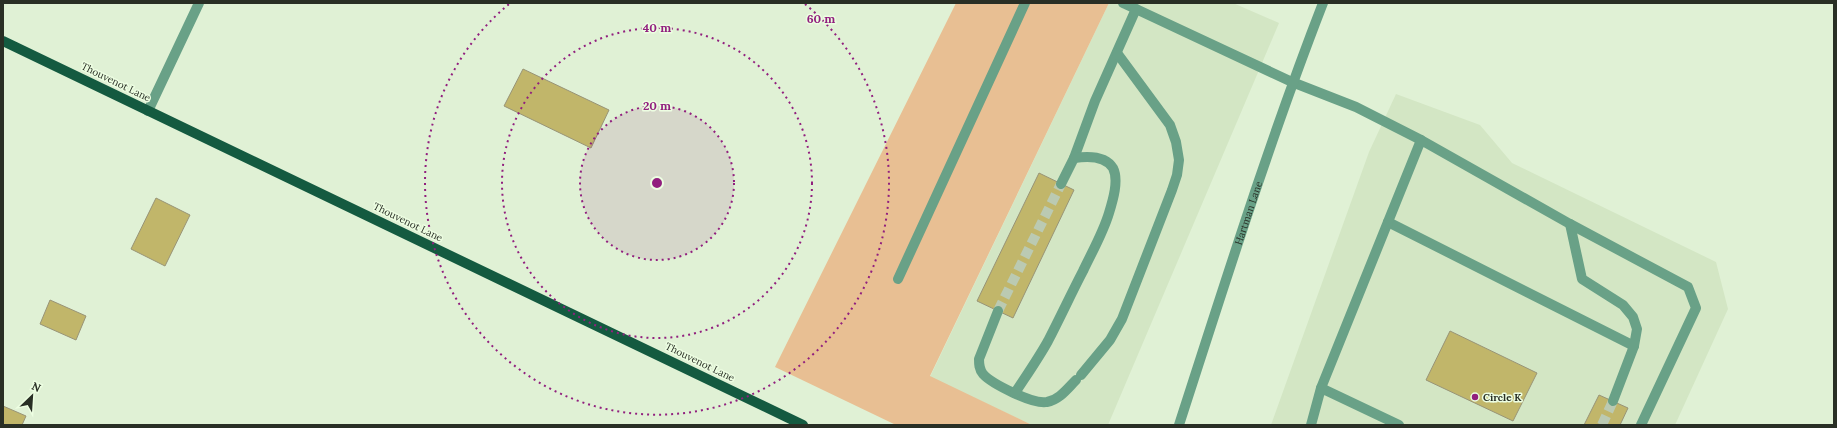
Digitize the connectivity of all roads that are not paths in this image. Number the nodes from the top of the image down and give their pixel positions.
1 (199, 3) edge
2 (1025, 3) edge
3 (1123, 3) edge
4 (1323, 3) edge
5 (1136, 9) junction
6 (3, 41) edge
7 (1118, 53) junction
8 (1292, 82) junction
9 (148, 111) junction
10 (1421, 140) junction
11 (1074, 158) junction
12 (1061, 184) tunnel mouth
13 (1388, 222) junction
14 (1570, 224) junction
15 (898, 279) dead end
16 (998, 311) tunnel mouth
17 (1634, 346) junction
18 (1321, 388) junction
19 (1015, 393) junction
20 (1613, 401) tunnel mouth
21 (803, 425) edge
22 (1179, 425) edge
23 (1311, 425) edge
24 (1399, 425) edge
25 (1641, 425) edge

1 - 9 street
2 - 15 street
3 - 5 street
4 - 8 street, Hartman Lane
5 - 7 street
5 - 8 street
6 - 9 main road, Thouvenot Lane
7 - 11 street
7 - 19 street
8 - 10 street
8 - 22 street, Hartman Lane
9 - 21 main road, Thouvenot Lane
10 - 13 street
10 - 14 street
11 - 12 street
11 - 19 street
13 - 17 street
13 - 18 street
14 - 17 street
14 - 25 street
16 - 19 street
17 - 20 street
18 - 23 street
18 - 24 street

